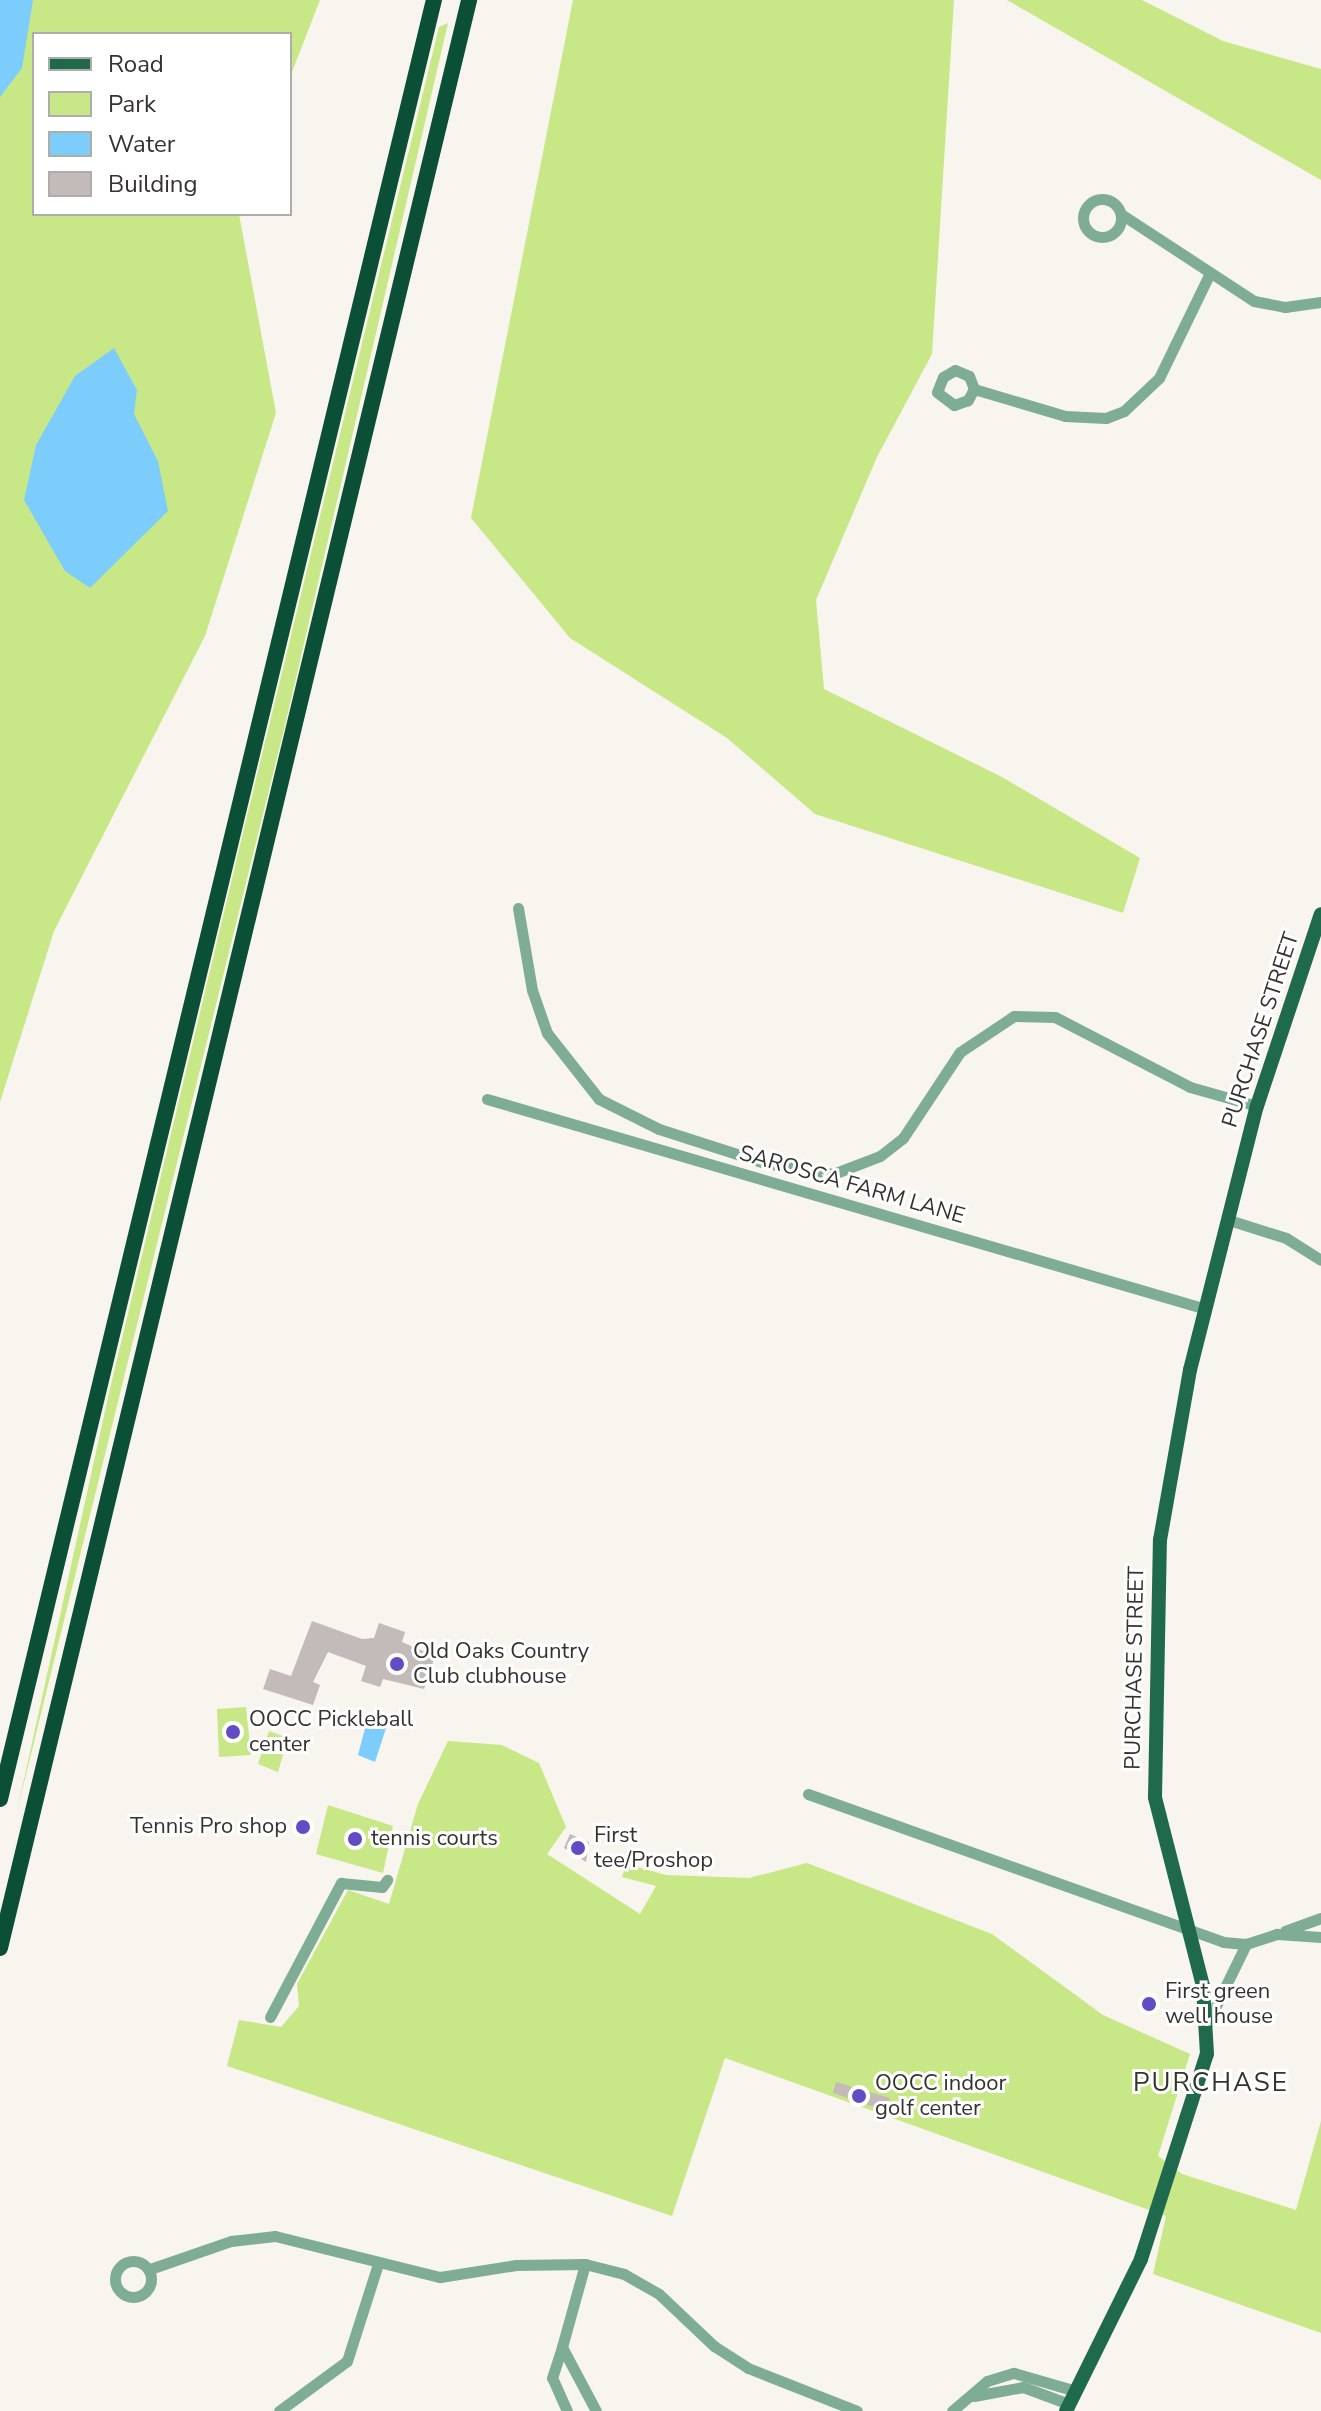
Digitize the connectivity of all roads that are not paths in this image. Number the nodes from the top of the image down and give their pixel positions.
1 (434, 0) edge
2 (469, 0) edge
3 (1121, 214) dead end
4 (1209, 275) junction
5 (1321, 302) edge
6 (974, 389) dead end
7 (518, 908) dead end
8 (1321, 914) edge
9 (487, 1099) dead end
10 (1257, 1106) junction
11 (1229, 1220) junction
12 (1321, 1260) edge
13 (1206, 1309) junction
14 (808, 1794) dead end
15 (0, 1799) edge
16 (387, 1880) dead end
17 (1321, 1918) edge
18 (1185, 1924) junction
19 (1277, 1934) junction
20 (1321, 1937) edge
21 (1246, 1944) junction
22 (0, 1948) edge
23 (270, 2017) dead end
24 (1208, 2022) junction
25 (378, 2264) junction
26 (585, 2264) junction
27 (150, 2269) dead end
28 (562, 2347) junction
29 (1014, 2373) junction
30 (1017, 2387) junction
31 (974, 2396) junction
32 (1070, 2402) edge
33 (279, 2411) edge
34 (567, 2411) edge
35 (596, 2411) edge
36 (857, 2411) edge
37 (952, 2411) edge

1 - 15 highway
2 - 22 highway
3 - 4 street
4 - 5 street
4 - 6 street
7 - 10 street
8 - 10 main road, PURCHASE STREET
9 - 13 street, SAROSCA FARM LANE
10 - 11 main road, PURCHASE STREET
11 - 12 street
11 - 13 main road, PURCHASE STREET
13 - 18 main road, PURCHASE STREET
14 - 18 street
16 - 23 street
17 - 19 street
18 - 21 street
18 - 24 main road, PURCHASE STREET
19 - 20 street
19 - 21 street
21 - 24 street
24 - 32 main road, PURCHASE STREET
25 - 26 street
25 - 27 street
25 - 33 street
26 - 28 street
26 - 36 street
28 - 34 street
28 - 35 street
29 - 30 street
29 - 31 street
29 - 32 street
30 - 31 street
30 - 32 street
31 - 37 street

